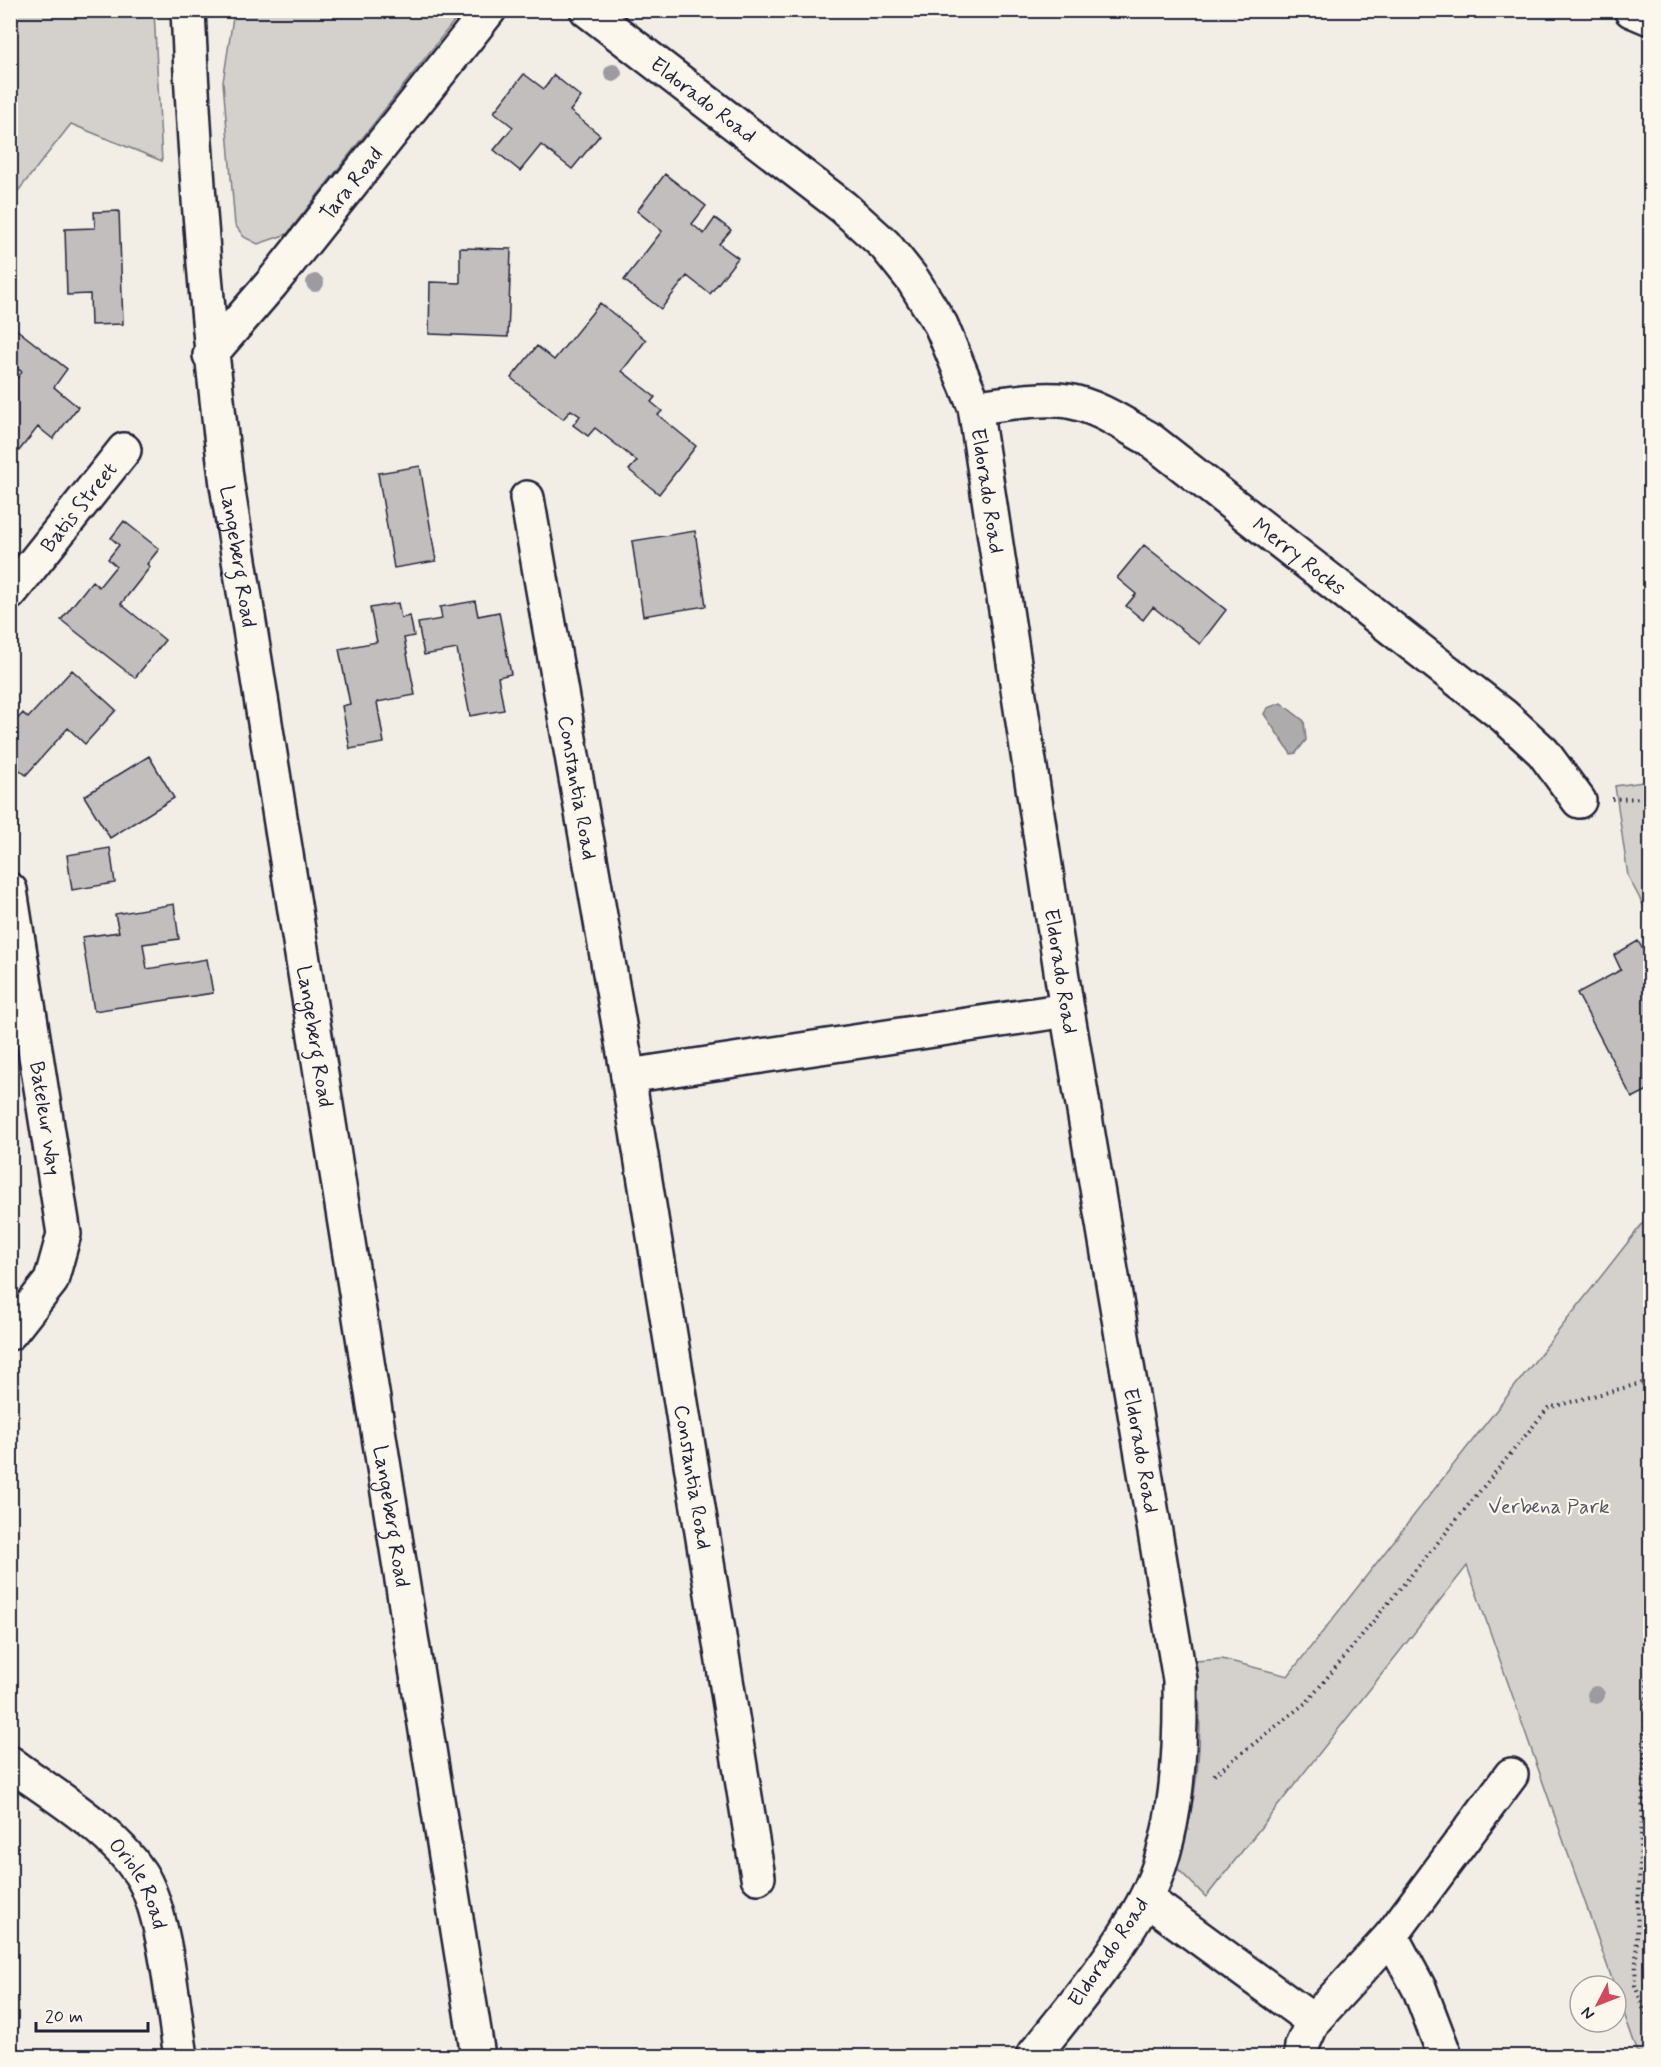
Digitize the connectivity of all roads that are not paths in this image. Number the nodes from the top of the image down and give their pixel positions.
1 (188, 10) edge
2 (489, 10) edge
3 (587, 10) edge
4 (1631, 10) edge
5 (1650, 18) edge
6 (210, 355) junction
7 (975, 407) junction
8 (124, 450) dead end
9 (527, 498) dead end
10 (10, 593) edge
11 (1579, 801) dead end
12 (10, 890) edge
13 (1067, 1010) junction
14 (628, 1076) junction
15 (10, 1333) edge
16 (10, 1763) edge
17 (1510, 1774) dead end
18 (758, 1877) dead end
19 (1146, 1899) junction
20 (1391, 1936) junction
21 (1313, 2021) junction
22 (181, 2056) edge
23 (478, 2056) edge
24 (1033, 2056) edge
25 (1301, 2056) edge
26 (1445, 2056) edge

1 - 6 street, Langeberg Road
2 - 6 street, Tara Road
3 - 7 street, Eldorado Road
4 - 5 street
6 - 23 street, Langeberg Road
7 - 11 street, Merry Rocks
7 - 13 street, Eldorado Road
8 - 10 street, Batis Street
9 - 14 street, Constantia Road
12 - 15 street, Bateleur Way
13 - 14 street
13 - 19 street, Eldorado Road
14 - 18 street, Constantia Road
16 - 22 street, Oriole Road
17 - 20 street
19 - 21 street
19 - 24 street, Eldorado Road
20 - 21 street
20 - 26 street
21 - 25 street

